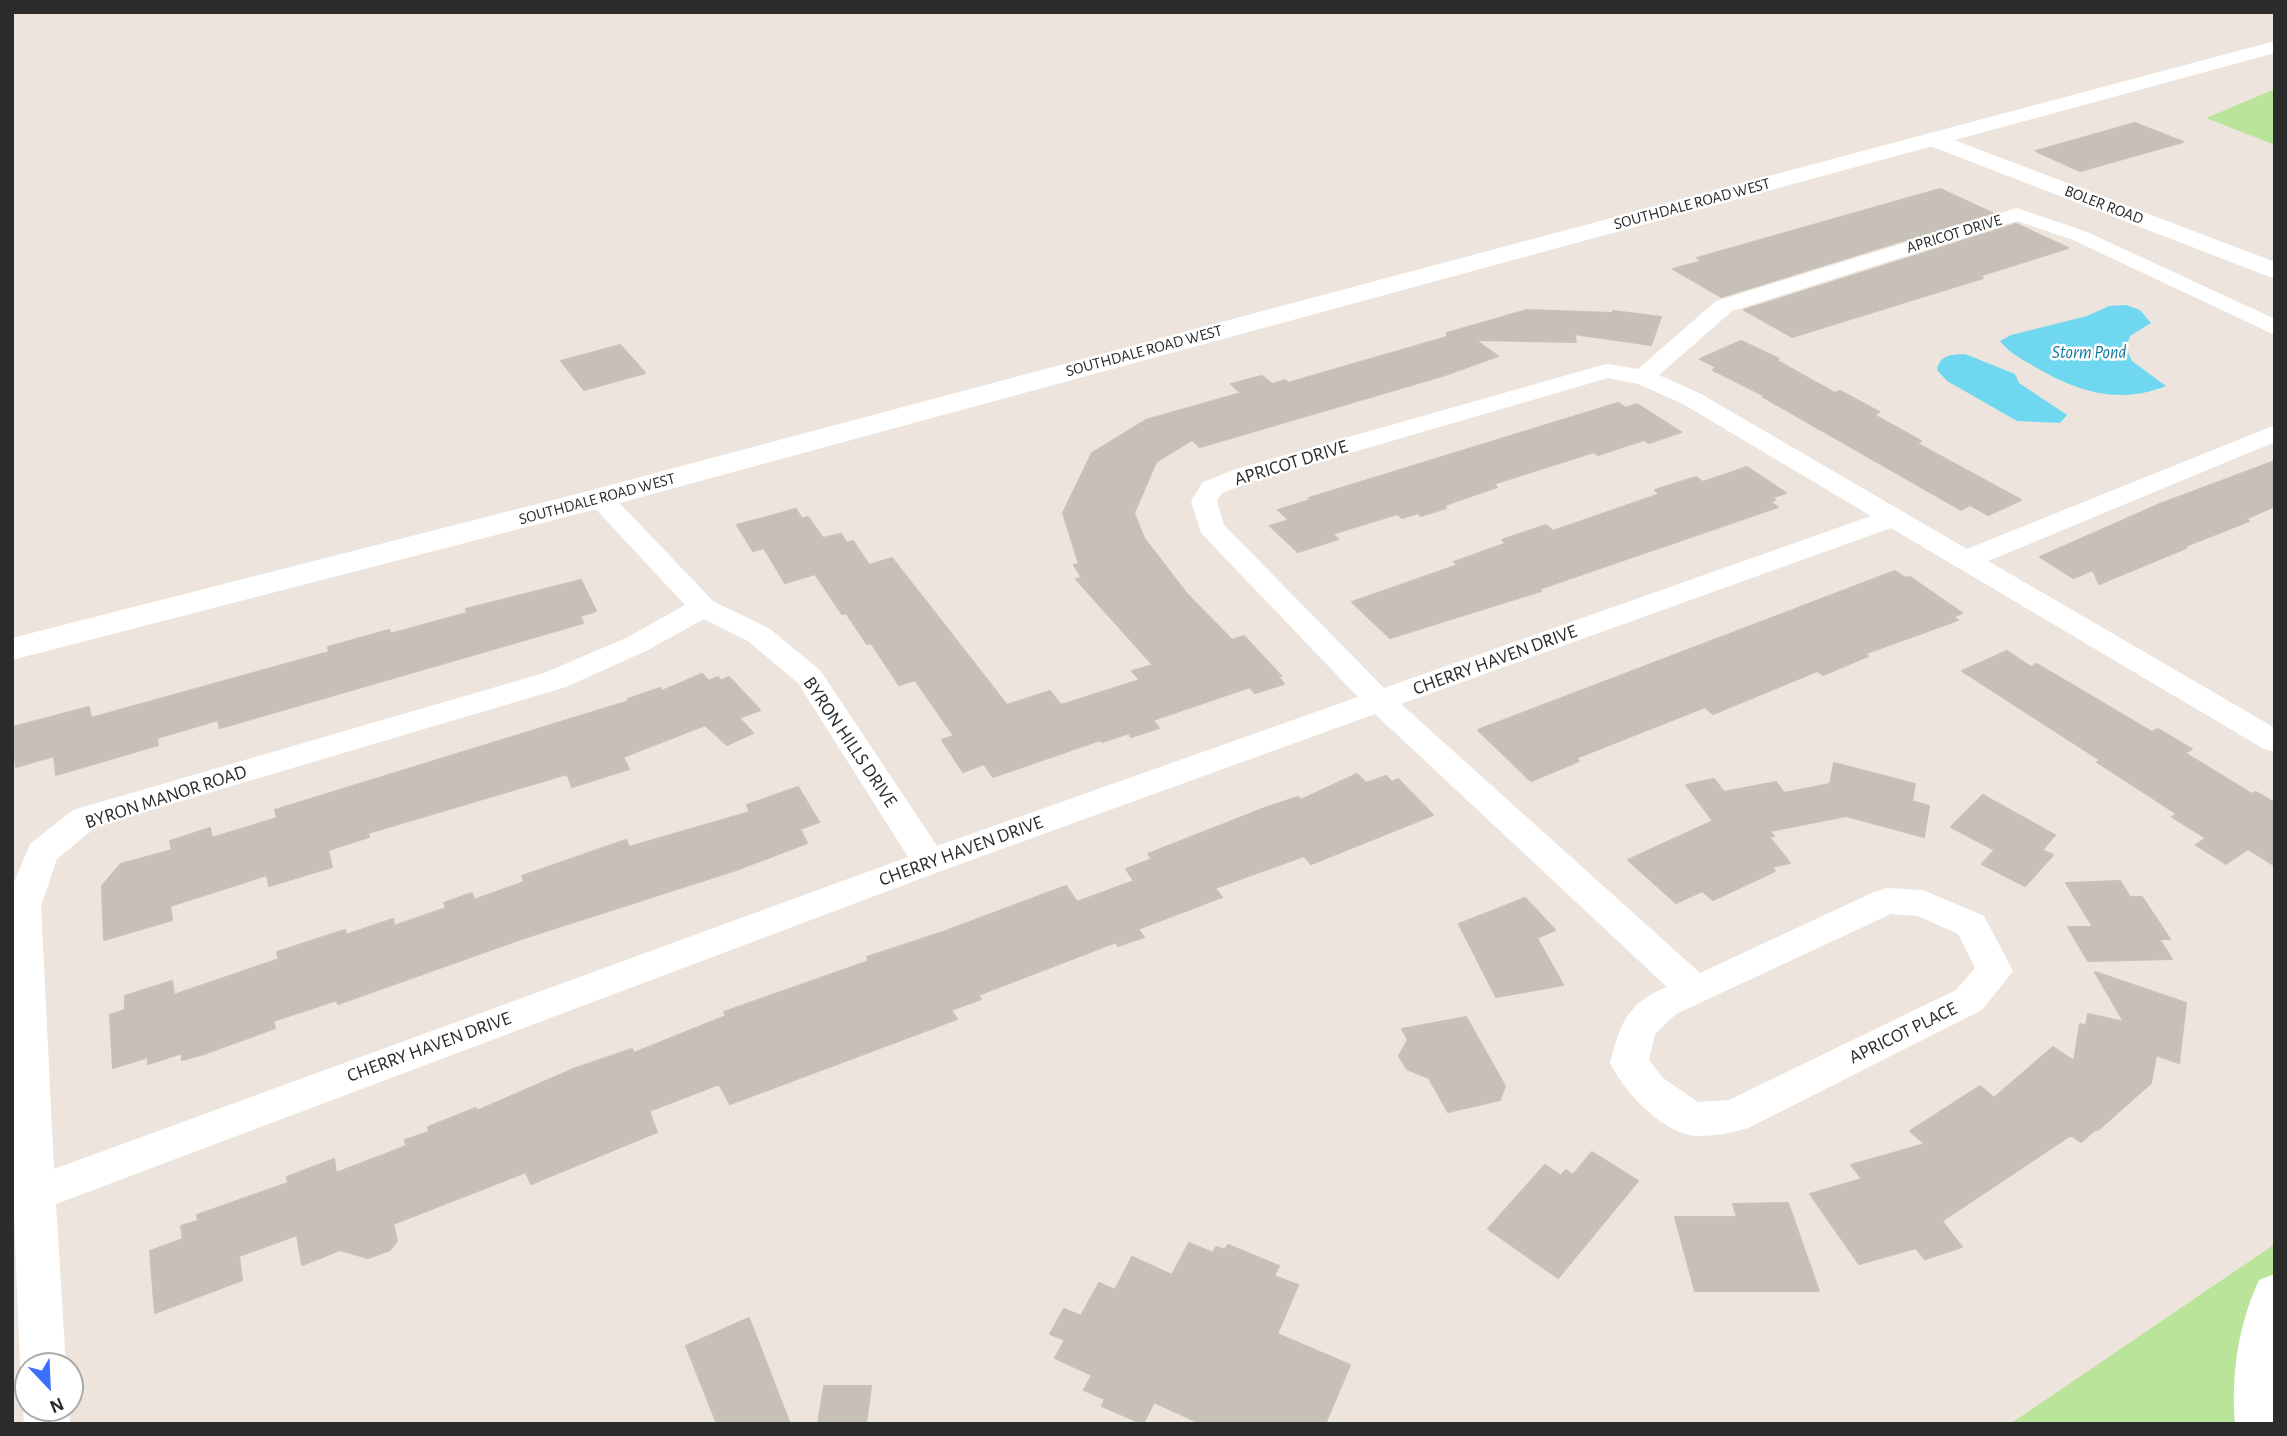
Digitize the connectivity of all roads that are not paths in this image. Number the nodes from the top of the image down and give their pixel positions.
1 (2275, 47) edge
2 (1933, 139) junction
3 (2275, 271) edge
4 (2275, 328) edge
5 (1645, 378) junction
6 (2275, 433) edge
7 (600, 498) junction
8 (1892, 518) junction
9 (1965, 560) junction
10 (703, 607) junction
11 (12, 649) edge
12 (1380, 702) junction
13 (2275, 741) edge
14 (929, 862) junction
15 (1696, 991) junction
16 (34, 1194) junction
17 (2275, 1294) edge
18 (42, 1352) edge
19 (2258, 1424) edge

1 - 2 main road, SOUTHDALE ROAD WEST
2 - 3 main road, BOLER ROAD
2 - 7 main road, SOUTHDALE ROAD WEST
4 - 5 street, APRICOT DRIVE
5 - 8 street, APRICOT DRIVE
5 - 12 street, APRICOT DRIVE
6 - 9 street
7 - 10 street, BYRON HILLS DRIVE
7 - 11 main road, SOUTHDALE ROAD WEST
8 - 9 street, APRICOT DRIVE
8 - 12 street, CHERRY HAVEN DRIVE
9 - 13 street, APRICOT DRIVE
10 - 14 street, BYRON HILLS DRIVE
10 - 16 street, BYRON MANOR ROAD
12 - 14 street, CHERRY HAVEN DRIVE
12 - 15 street
14 - 16 street, CHERRY HAVEN DRIVE
15 - 15 street, APRICOT PLACE
16 - 18 street, BYRON MANOR ROAD
17 - 19 street

